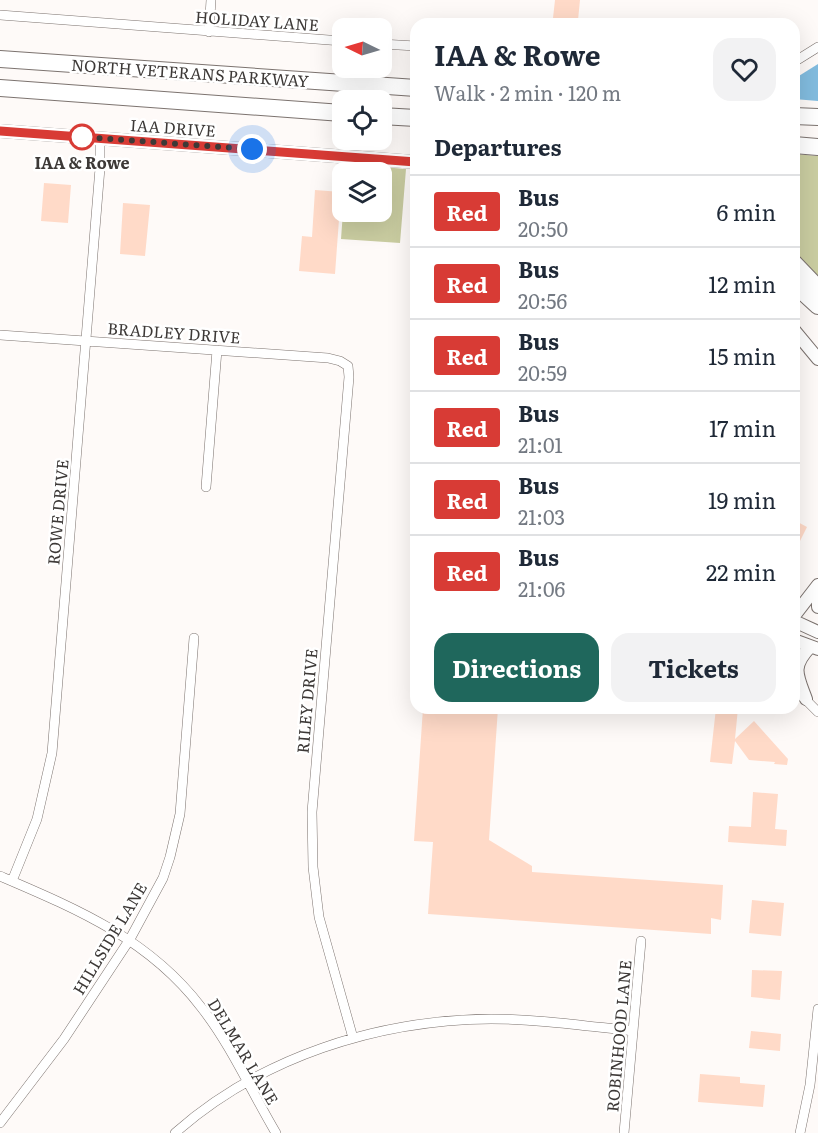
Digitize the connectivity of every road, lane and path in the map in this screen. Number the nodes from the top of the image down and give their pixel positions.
1 (211, 0) edge
2 (0, 15) edge
3 (209, 32) junction
4 (332, 41) edge
5 (392, 45) edge
6 (410, 46) edge
7 (818, 47) edge
8 (0, 58) edge
9 (800, 58) edge
10 (0, 88) edge
11 (410, 88) edge
12 (332, 112) edge
13 (800, 116) edge
14 (392, 117) edge
15 (818, 117) edge
16 (410, 118) edge
17 (0, 131) edge
18 (100, 138) junction
19 (800, 146) edge
20 (818, 147) edge
21 (410, 162) edge
22 (800, 269) edge
23 (818, 288) edge
24 (800, 290) edge
25 (818, 306) edge
26 (0, 335) edge
27 (800, 337) edge
28 (85, 340) junction
29 (217, 350) junction
30 (818, 359) edge
31 (345, 364) joint
32 (206, 487) dead end
33 (818, 585) edge
34 (818, 598) edge
35 (818, 607) edge
36 (800, 610) edge
37 (800, 622) edge
38 (818, 632) edge
39 (194, 638) dead end
40 (800, 642) edge
41 (814, 648) edge
42 (800, 662) edge
43 (800, 683) edge
44 (800, 694) edge
45 (806, 699) junction
46 (818, 712) edge
47 (0, 876) edge
48 (12, 881) junction
49 (130, 939) junction
50 (641, 941) dead end
51 (818, 1009) edge
52 (633, 1030) junction
53 (353, 1038) junction
54 (247, 1082) junction
55 (0, 1123) edge
56 (175, 1133) edge
57 (276, 1133) edge
58 (624, 1133) edge
59 (800, 1133) edge

1 - 3 street
2 - 3 street, HOLIDAY LANE
3 - 4 street, HOLIDAY LANE
5 - 6 street
7 - 9 street
8 - 11 highway, NORTH VETERANS PARKWAY
10 - 12 highway, NORTH VETERANS PARKWAY
13 - 15 highway
14 - 16 highway
17 - 18 street, IAA DRIVE
18 - 21 street, IAA DRIVE
18 - 28 street, ROWE DRIVE
19 - 20 highway
22 - 23 highway
24 - 25 highway
26 - 28 street, BRADLEY DRIVE
27 - 30 street
28 - 29 street, BRADLEY DRIVE
28 - 48 street, ROWE DRIVE
29 - 31 street, BRADLEY DRIVE
29 - 32 street
31 - 53 street, RILEY DRIVE
33 - 36 street
34 - 35 street
37 - 38 street
39 - 49 street, HILLSIDE LANE
40 - 41 street
41 - 42 street
43 - 45 street
44 - 45 street
45 - 46 street
47 - 48 street, DELMAR LANE
48 - 49 street, DELMAR LANE
49 - 54 street, DELMAR LANE
49 - 55 street, HILLSIDE LANE
50 - 52 street, ROBINHOOD LANE
51 - 59 street
52 - 53 street
52 - 58 street, ROBINHOOD LANE
53 - 54 street
54 - 56 street
54 - 57 street, DELMAR LANE

